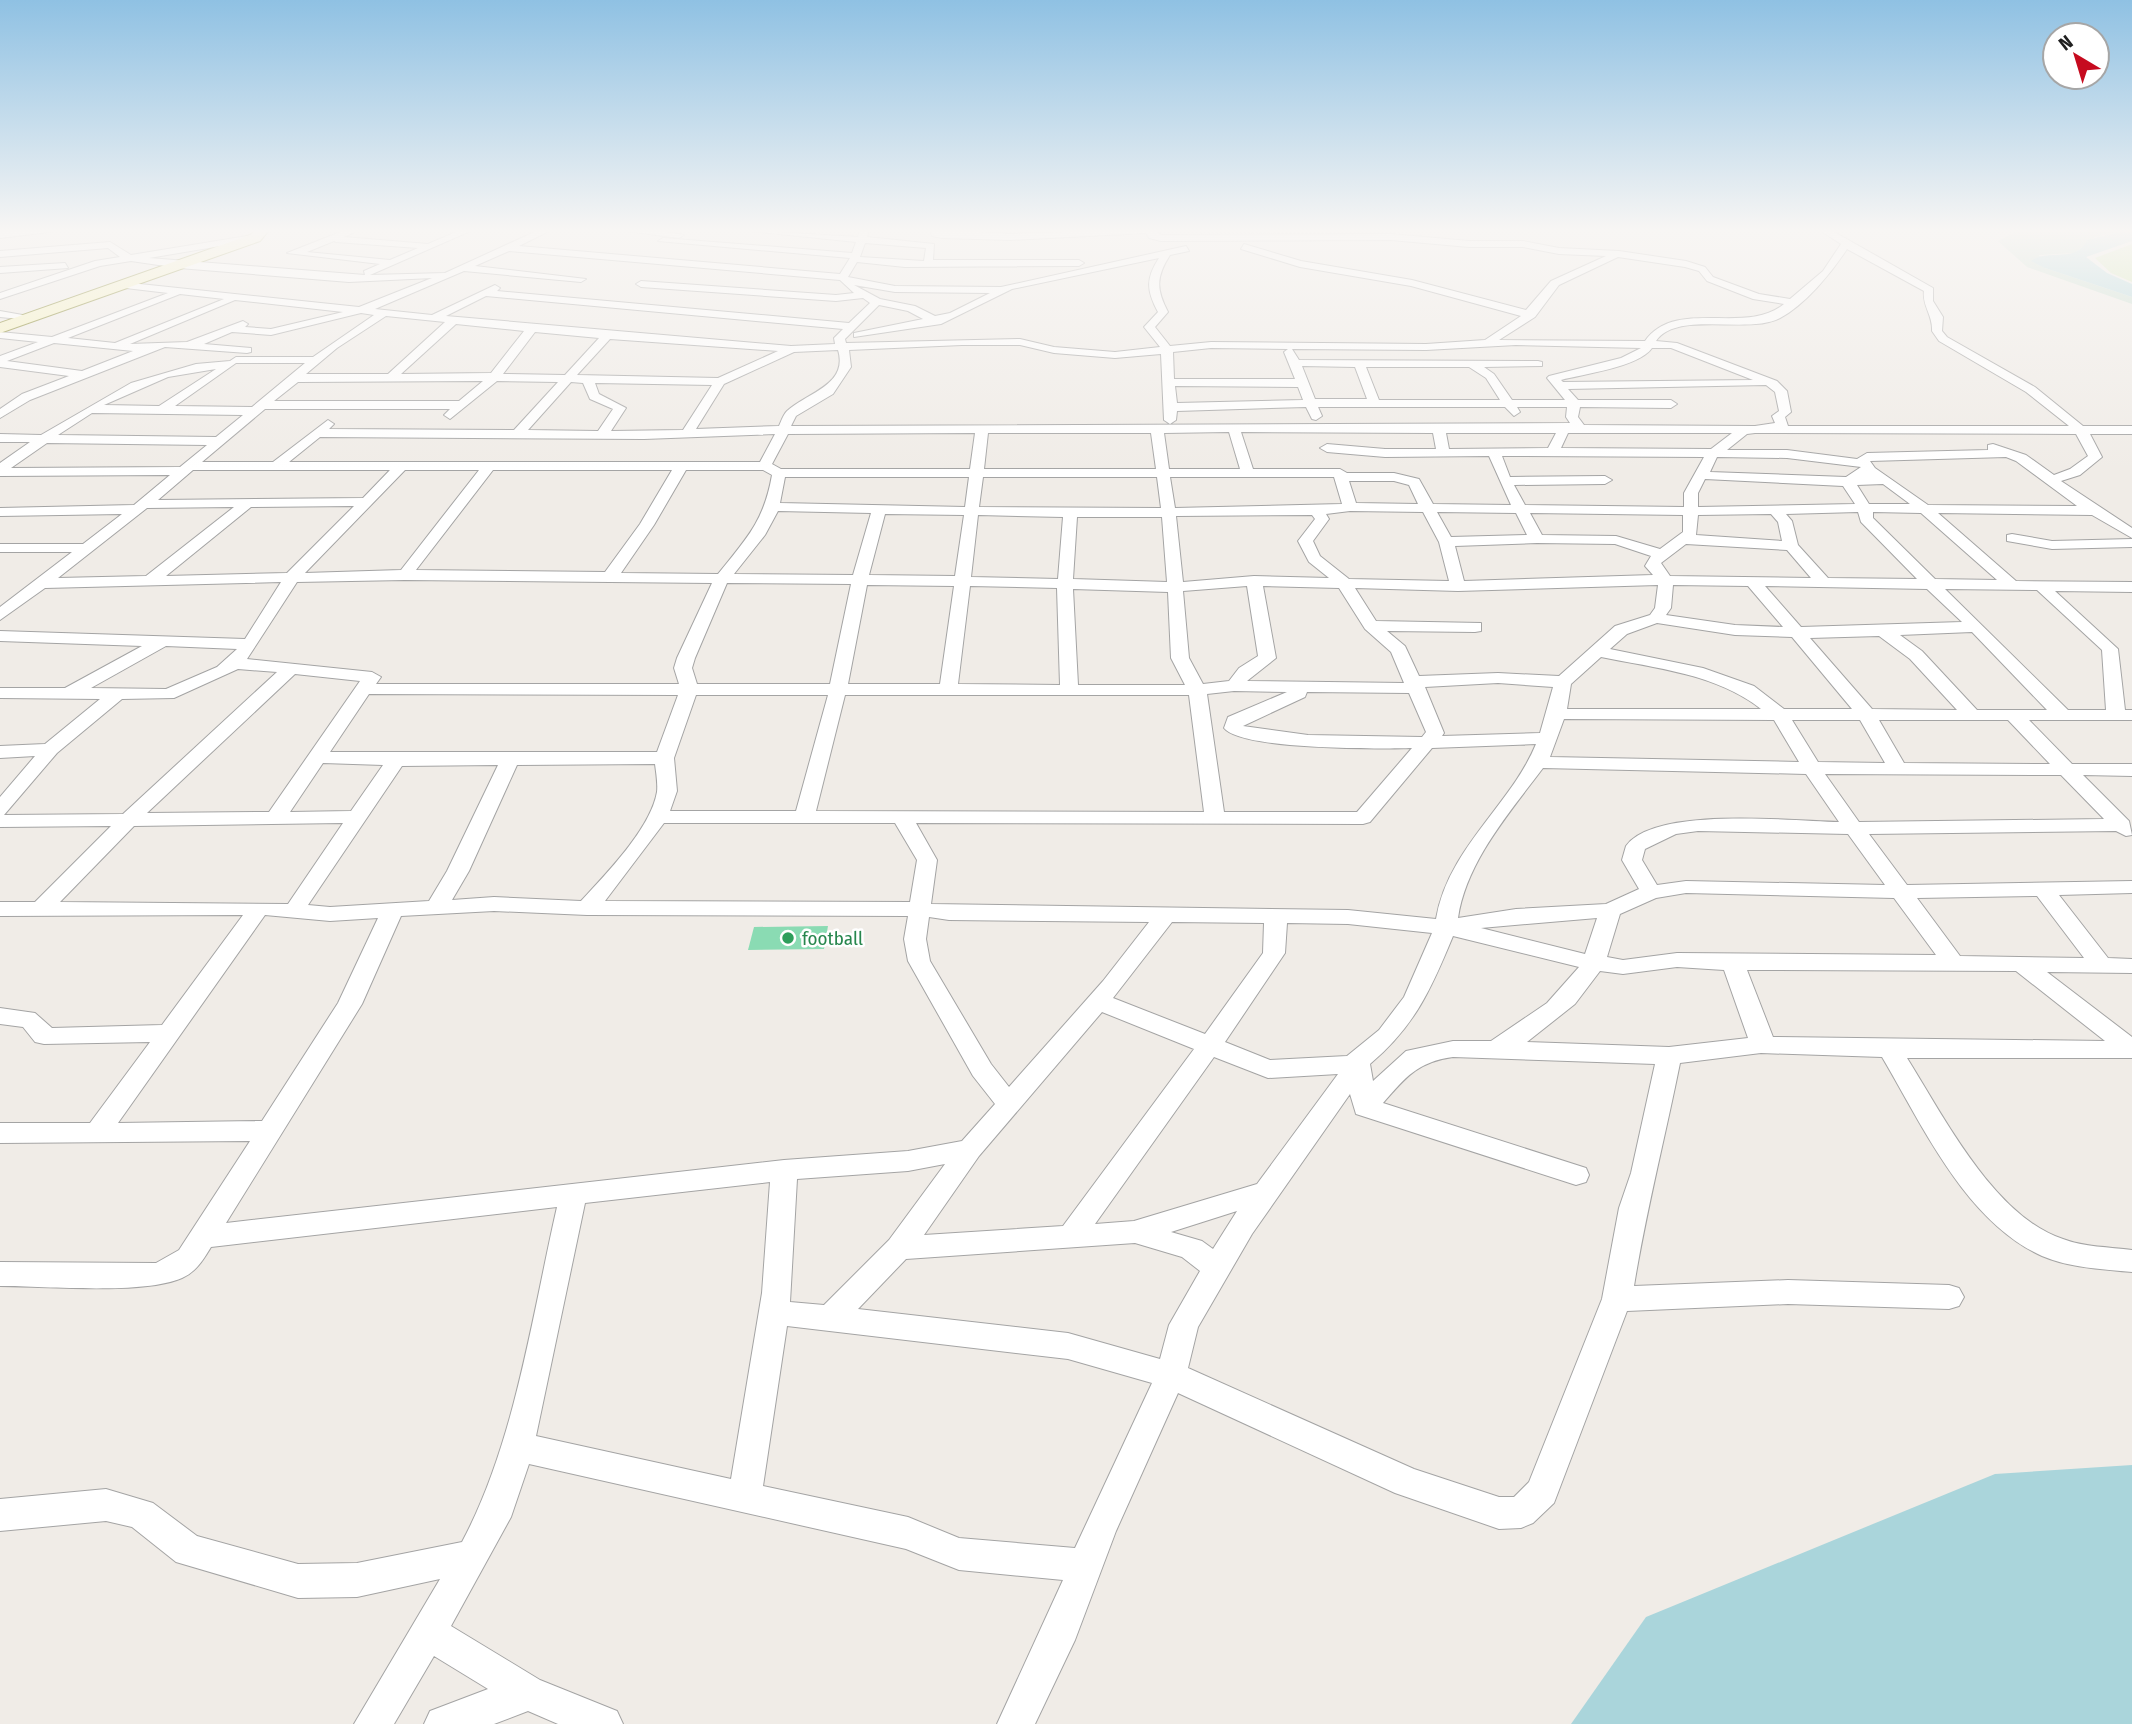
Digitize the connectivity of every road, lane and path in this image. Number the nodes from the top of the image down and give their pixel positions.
1 (51, 309) edge
2 (135, 309) edge
3 (207, 309) edge
4 (279, 309) edge
5 (344, 309) edge
6 (362, 309) edge
7 (451, 309) edge
8 (667, 309) edge
9 (869, 309) edge
10 (913, 309) edge
11 (969, 309) edge
12 (1162, 309) edge
13 (1510, 309) edge
14 (1535, 309) edge
15 (1782, 309) edge
16 (1933, 309) edge
17 (673, 310) junction
18 (358, 311) junction
19 (0, 314) edge
20 (268, 314) dead end
21 (382, 314) junction
22 (1531, 315) junction
23 (29, 317) junction
24 (434, 318) junction
25 (256, 319) dead end
26 (456, 319) junction
27 (641, 320) dead end
28 (931, 320) junction
29 (622, 324) dead end
30 (850, 326) junction
31 (0, 328) edge
32 (533, 328) junction
33 (231, 329) junction
34 (974, 330) dead end
35 (271, 331) junction
36 (556, 331) junction
37 (0, 335) edge
38 (606, 336) junction
39 (56, 340) junction
40 (943, 342) junction
41 (1020, 342) junction
42 (1484, 342) junction
43 (1516, 342) junction
44 (840, 343) junction
45 (190, 345) junction
46 (1288, 345) junction
47 (1648, 345) junction
48 (116, 346) junction
49 (1335, 346) junction
50 (148, 349) junction
51 (791, 349) junction
52 (1167, 349) junction
53 (247, 350) junction
54 (316, 360) junction
55 (0, 362) edge
56 (233, 362) junction
57 (1341, 362) junction
58 (1359, 362) junction
59 (1294, 363) junction
60 (1538, 364) junction
61 (1473, 365) junction
62 (1595, 369) junction
63 (82, 375) junction
64 (494, 377) junction
65 (298, 378) junction
66 (565, 378) junction
67 (389, 379) junction
68 (588, 379) junction
69 (143, 381) junction
70 (1555, 381) junction
71 (720, 382) junction
72 (1166, 382) junction
73 (1304, 383) junction
74 (1773, 384) junction
75 (1618, 385) junction
76 (0, 394) edge
77 (26, 397) junction
78 (1313, 403) junction
79 (1574, 403) junction
80 (1510, 404) junction
81 (1671, 404) dead end
82 (459, 405) junction
83 (1375, 405) junction
84 (348, 406) junction
85 (1172, 407) junction
86 (257, 408) junction
87 (89, 409) junction
88 (163, 409) junction
89 (0, 414) edge
90 (1320, 428) junction
91 (1163, 429) junction
92 (1234, 429) junction
93 (1438, 429) junction
94 (1522, 429) junction
95 (1564, 429) junction
96 (782, 430) junction
97 (982, 430) junction
98 (1743, 430) junction
99 (2079, 430) junction
100 (2132, 430) edge
101 (1950, 431) junction
102 (435, 432) junction
103 (319, 433) junction
104 (518, 434) junction
105 (687, 434) junction
106 (602, 435) junction
107 (0, 438) edge
108 (46, 438) junction
109 (218, 441) junction
110 (1327, 447) junction
111 (1552, 452) junction
112 (1443, 453) junction
113 (1494, 453) junction
114 (2006, 453) junction
115 (1712, 455) junction
116 (682, 465) junction
117 (489, 466) junction
118 (1867, 466) junction
119 (275, 467) junction
120 (400, 468) junction
121 (188, 469) junction
122 (0, 470) edge
123 (772, 470) junction
124 (978, 474) junction
125 (1161, 474) junction
126 (1248, 474) junction
127 (1340, 475) junction
128 (1700, 475) junction
129 (1605, 480) dead end
130 (1886, 480) junction
131 (2052, 480) junction
132 (1505, 481) junction
133 (1848, 482) junction
134 (366, 502) junction
135 (248, 503) junction
136 (141, 506) junction
137 (775, 507) junction
138 (1350, 507) junction
139 (1427, 508) junction
140 (1865, 508) junction
141 (1521, 509) junction
142 (1775, 509) junction
143 (1926, 509) junction
144 (879, 510) junction
145 (972, 510) junction
146 (1168, 511) junction
147 (1316, 511) junction
148 (1690, 511) junction
149 (2095, 511) junction
150 (0, 512) edge
151 (2003, 512) junction
152 (1070, 513) junction
153 (2132, 534) edge
154 (2012, 538) junction
155 (1537, 539) junction
156 (1684, 539) junction
157 (1446, 542) junction
158 (2132, 543) edge
159 (1791, 546) junction
160 (0, 548) edge
161 (89, 548) junction
162 (1663, 555) junction
163 (1982, 558) junction
164 (404, 575) junction
165 (293, 576) junction
166 (609, 578) junction
167 (152, 579) junction
168 (722, 579) junction
169 (860, 579) junction
170 (1666, 580) junction
171 (962, 581) junction
172 (1254, 581) junction
173 (1343, 581) junction
174 (41, 583) junction
175 (1754, 583) junction
176 (1065, 584) junction
177 (1825, 584) junction
178 (1930, 584) junction
179 (2012, 585) junction
180 (2040, 585) junction
181 (1458, 586) junction
182 (1175, 587) junction
183 (2132, 587) edge
184 (26, 594) junction
185 (0, 595) edge
186 (0, 615) edge
187 (1656, 618) junction
188 (1371, 626) junction
189 (1475, 627) dead end
190 (1974, 627) junction
191 (1882, 630) junction
192 (1796, 631) junction
193 (0, 636) edge
194 (167, 639) junction
195 (250, 644) junction
196 (1601, 652) junction
197 (235, 663) junction
198 (292, 668) junction
199 (1563, 682) junction
200 (1416, 685) junction
201 (1234, 686) junction
202 (689, 688) junction
203 (365, 689) junction
204 (1311, 689) junction
205 (838, 690) junction
206 (1197, 690) junction
207 (1069, 691) junction
208 (71, 692) junction
209 (948, 692) junction
210 (0, 693) edge
211 (117, 694) junction
212 (1557, 714) junction
213 (1779, 714) junction
214 (1866, 714) junction
215 (1972, 715) junction
216 (2124, 715) edge
217 (2064, 716) junction
218 (2015, 717) junction
219 (1548, 738) junction
220 (1428, 742) junction
221 (50, 749) junction
222 (0, 752) edge
223 (319, 757) junction
224 (511, 757) junction
225 (664, 758) junction
226 (396, 760) junction
227 (1538, 762) junction
228 (1897, 767) junction
229 (1811, 768) junction
230 (2064, 769) junction
231 (2132, 770) edge
232 (0, 810) edge
233 (356, 817) junction
234 (658, 817) junction
235 (805, 817) junction
236 (1214, 817) junction
237 (129, 819) junction
238 (904, 819) junction
239 (274, 820) junction
240 (0, 821) edge
241 (1854, 828) junction
242 (2127, 830) edge
243 (2132, 887) edge
244 (2042, 888) junction
245 (1651, 892) junction
246 (1902, 892) junction
247 (438, 905) junction
248 (42, 908) junction
249 (259, 908) junction
250 (587, 908) junction
251 (0, 909) edge
252 (295, 909) junction
253 (920, 909) junction
254 (1610, 910) junction
255 (392, 911) junction
256 (1167, 914) junction
257 (1276, 915) junction
258 (1446, 927) junction
259 (1593, 963) junction
260 (1734, 963) junction
261 (1955, 965) junction
262 (2024, 965) junction
263 (2102, 966) junction
264 (2132, 966) edge
265 (1098, 1001) junction
266 (0, 1016) edge
267 (170, 1033) junction
268 (1211, 1045) junction
269 (1761, 1045) junction
270 (1889, 1049) junction
271 (1495, 1050) junction
272 (2132, 1050) edge
273 (1669, 1056) junction
274 (1358, 1064) junction
275 (1009, 1104) junction
276 (1365, 1107) junction
277 (269, 1131) junction
278 (0, 1133) edge
279 (97, 1133) junction
280 (970, 1149) junction
281 (784, 1170) junction
282 (1576, 1175) dead end
283 (1266, 1192) junction
284 (573, 1196) junction
285 (1134, 1232) junction
286 (1071, 1236) junction
287 (204, 1237) junction
288 (899, 1248) junction
289 (2132, 1261) edge
290 (1216, 1268) junction
291 (0, 1274) edge
292 (1949, 1297) dead end
293 (1618, 1298) junction
294 (775, 1312) junction
295 (830, 1319) junction
296 (1171, 1375) junction
297 (518, 1447) junction
298 (745, 1496) junction
299 (0, 1515) edge
300 (473, 1556) junction
301 (1088, 1566) junction
302 (428, 1632) junction
303 (528, 1693) junction
304 (373, 1724) edge
305 (443, 1724) edge
306 (604, 1724) edge
307 (1016, 1724) edge

1 - 23 main road
2 - 39 street
3 - 48 street
4 - 20 street
5 - 18 street
6 - 18 street
7 - 24 street
8 - 17 street
9 - 30 street
10 - 28 street
11 - 28 street
12 - 52 street
13 - 22 street
14 - 22 street
15 - 47 street
16 - 99 street
17 - 27 street
17 - 30 street
18 - 21 street
18 - 35 street
19 - 23 street
21 - 24 street
21 - 54 street
22 - 42 street
23 - 31 main road
24 - 26 street
25 - 33 street
26 - 32 street
26 - 67 street
28 - 40 street
28 - 44 street
29 - 36 street
30 - 44 street
32 - 36 street
32 - 64 street
33 - 35 street
33 - 45 street
34 - 41 street
35 - 53 street
36 - 38 street
37 - 39 street
38 - 51 street
38 - 66 street
39 - 48 street
39 - 55 street
40 - 41 street
40 - 44 street
41 - 52 street
42 - 43 street
42 - 49 street
43 - 47 street
43 - 60 street
44 - 51 street
44 - 96 street
45 - 50 street
45 - 53 street
46 - 49 street
46 - 52 street
46 - 59 street
47 - 62 street
47 - 74 street
48 - 50 street
49 - 57 street
50 - 63 street
51 - 71 street
52 - 72 street
53 - 56 street
54 - 56 street
54 - 65 street
55 - 63 street
56 - 69 street
56 - 88 street
57 - 58 street
57 - 59 street
58 - 61 street
58 - 83 street
59 - 73 street
60 - 61 street
60 - 70 street
61 - 80 street
62 - 70 street
62 - 75 street
63 - 69 street
63 - 77 street
64 - 66 street
64 - 67 street
64 - 82 street
65 - 67 street
65 - 86 street
66 - 68 street
66 - 104 street
68 - 71 street
68 - 106 street
69 - 87 street
70 - 75 street
70 - 79 street
71 - 105 street
72 - 73 street
72 - 85 street
73 - 78 street
74 - 75 street
74 - 98 street
76 - 77 street
77 - 89 street
78 - 83 street
78 - 85 street
78 - 90 street
79 - 80 street
79 - 81 street
79 - 95 street
80 - 83 street
80 - 94 street
82 - 84 street
82 - 102 street
84 - 86 street
84 - 103 street
85 - 91 street
86 - 88 street
86 - 109 street
87 - 88 street
87 - 108 street
90 - 92 street
90 - 93 street
90 - 110 street
91 - 92 street
91 - 97 street
91 - 125 street
92 - 126 street
93 - 94 street
93 - 112 street
94 - 95 street
95 - 98 street
95 - 111 street
96 - 97 street
96 - 105 street
96 - 123 street
97 - 124 street
98 - 101 street
98 - 115 street
99 - 100 street
99 - 101 street
99 - 131 street
101 - 114 street
102 - 103 street
102 - 104 street
103 - 119 street
104 - 106 street
105 - 106 street
107 - 108 street
108 - 109 street
108 - 122 street
109 - 121 street
110 - 112 street
110 - 127 street
111 - 113 street
111 - 115 street
112 - 113 street
113 - 132 street
114 - 118 street
114 - 131 street
115 - 118 street
115 - 128 street
116 - 117 street
116 - 123 street
116 - 166 street
117 - 120 street
117 - 164 street
118 - 130 street
118 - 133 street
119 - 120 street
119 - 121 street
120 - 134 street
121 - 122 street
121 - 136 street
123 - 124 street
123 - 137 street
124 - 125 street
124 - 145 street
125 - 126 street
125 - 146 street
126 - 127 street
127 - 138 street
127 - 139 street
128 - 133 street
128 - 148 street
129 - 132 street
130 - 133 street
130 - 143 street
131 - 149 street
132 - 141 street
133 - 140 street
134 - 135 street
134 - 165 street
135 - 136 street
135 - 167 street
136 - 150 street
136 - 161 street
137 - 144 street
137 - 168 street
138 - 139 street
138 - 147 street
139 - 141 street
139 - 157 street
140 - 142 street
140 - 143 street
140 - 178 street
141 - 148 street
141 - 155 street
142 - 148 street
142 - 159 street
143 - 151 street
143 - 163 street
144 - 145 street
144 - 169 street
145 - 152 street
145 - 171 street
146 - 147 street
146 - 152 street
146 - 182 street
147 - 173 street
148 - 156 street
149 - 151 street
149 - 153 street
151 - 154 street
152 - 176 street
154 - 158 street
154 - 163 street
155 - 157 street
155 - 162 street
156 - 159 street
156 - 162 street
157 - 181 street
159 - 177 street
160 - 161 street
161 - 174 street
162 - 170 street
163 - 179 street
164 - 165 street
164 - 166 street
165 - 167 street
165 - 195 street
166 - 168 street
167 - 174 street
168 - 169 street
168 - 202 street
169 - 171 street
169 - 205 street
170 - 175 street
170 - 181 street
170 - 187 street
171 - 176 street
171 - 209 street
172 - 173 street
172 - 182 street
172 - 201 street
173 - 181 street
173 - 188 street
174 - 184 street
175 - 177 street
175 - 192 street
176 - 182 street
176 - 207 street
177 - 178 street
178 - 179 street
178 - 190 street
179 - 180 street
180 - 183 street
180 - 216 street
182 - 206 street
184 - 185 street
184 - 186 street
187 - 192 street
187 - 196 street
188 - 189 street
188 - 200 street
190 - 191 street
190 - 217 street
191 - 192 street
191 - 215 street
192 - 214 street
193 - 194 street
194 - 195 street
194 - 208 street
195 - 197 street
196 - 199 street
196 - 213 street
197 - 198 street
197 - 211 street
198 - 203 street
198 - 237 street
199 - 200 street
199 - 212 street
200 - 204 street
200 - 220 street
201 - 204 street
201 - 206 street
202 - 203 street
202 - 205 street
202 - 225 street
203 - 223 street
204 - 220 street
205 - 209 street
205 - 235 street
206 - 207 street
206 - 236 street
207 - 209 street
208 - 210 street
208 - 211 street
211 - 221 street
212 - 213 street
212 - 219 street
213 - 214 street
213 - 229 street
214 - 215 street
214 - 228 street
215 - 218 street
216 - 217 street
217 - 218 street
218 - 230 street
219 - 220 street
219 - 227 street
220 - 236 street
221 - 222 street
221 - 232 street
223 - 226 street
223 - 239 street
224 - 225 street
224 - 226 street
224 - 247 street
225 - 234 street
226 - 233 street
227 - 229 street
227 - 258 street
228 - 229 street
228 - 230 street
229 - 241 street
230 - 231 street
230 - 242 street
233 - 239 street
233 - 252 street
234 - 235 street
234 - 250 street
235 - 238 street
236 - 238 street
237 - 239 street
237 - 240 street
237 - 248 street
238 - 253 street
241 - 242 street
241 - 245 street
241 - 246 street
243 - 244 street
244 - 246 street
244 - 263 street
245 - 246 street
245 - 254 street
246 - 261 street
247 - 250 street
247 - 255 street
248 - 249 street
248 - 251 street
249 - 252 street
249 - 267 street
250 - 253 street
252 - 255 street
253 - 256 street
253 - 275 street
254 - 258 street
254 - 259 street
255 - 277 street
256 - 257 street
256 - 265 street
257 - 258 street
257 - 268 street
258 - 259 street
258 - 274 street
259 - 260 street
259 - 271 street
260 - 261 street
260 - 269 street
261 - 262 street
262 - 263 street
262 - 272 street
263 - 264 street
265 - 268 street
265 - 275 street
266 - 267 street
267 - 279 street
268 - 274 street
268 - 286 street
269 - 270 street
269 - 273 street
270 - 272 street
270 - 289 street
271 - 273 street
271 - 276 street
273 - 293 street
274 - 276 street
274 - 283 street
275 - 280 street
276 - 282 street
277 - 279 street
277 - 287 street
278 - 279 street
280 - 281 street
280 - 288 street
281 - 284 street
281 - 294 street
283 - 285 street
283 - 290 street
284 - 287 street
284 - 297 street
285 - 286 street
285 - 290 street
286 - 288 street
287 - 291 street
288 - 295 street
290 - 296 street
292 - 293 street
293 - 296 street
294 - 295 street
294 - 298 street
295 - 296 street
296 - 301 street
297 - 298 street
297 - 300 street
298 - 301 street
299 - 300 street
300 - 302 street
301 - 307 street
302 - 303 street
302 - 304 street
303 - 305 street
303 - 306 street

